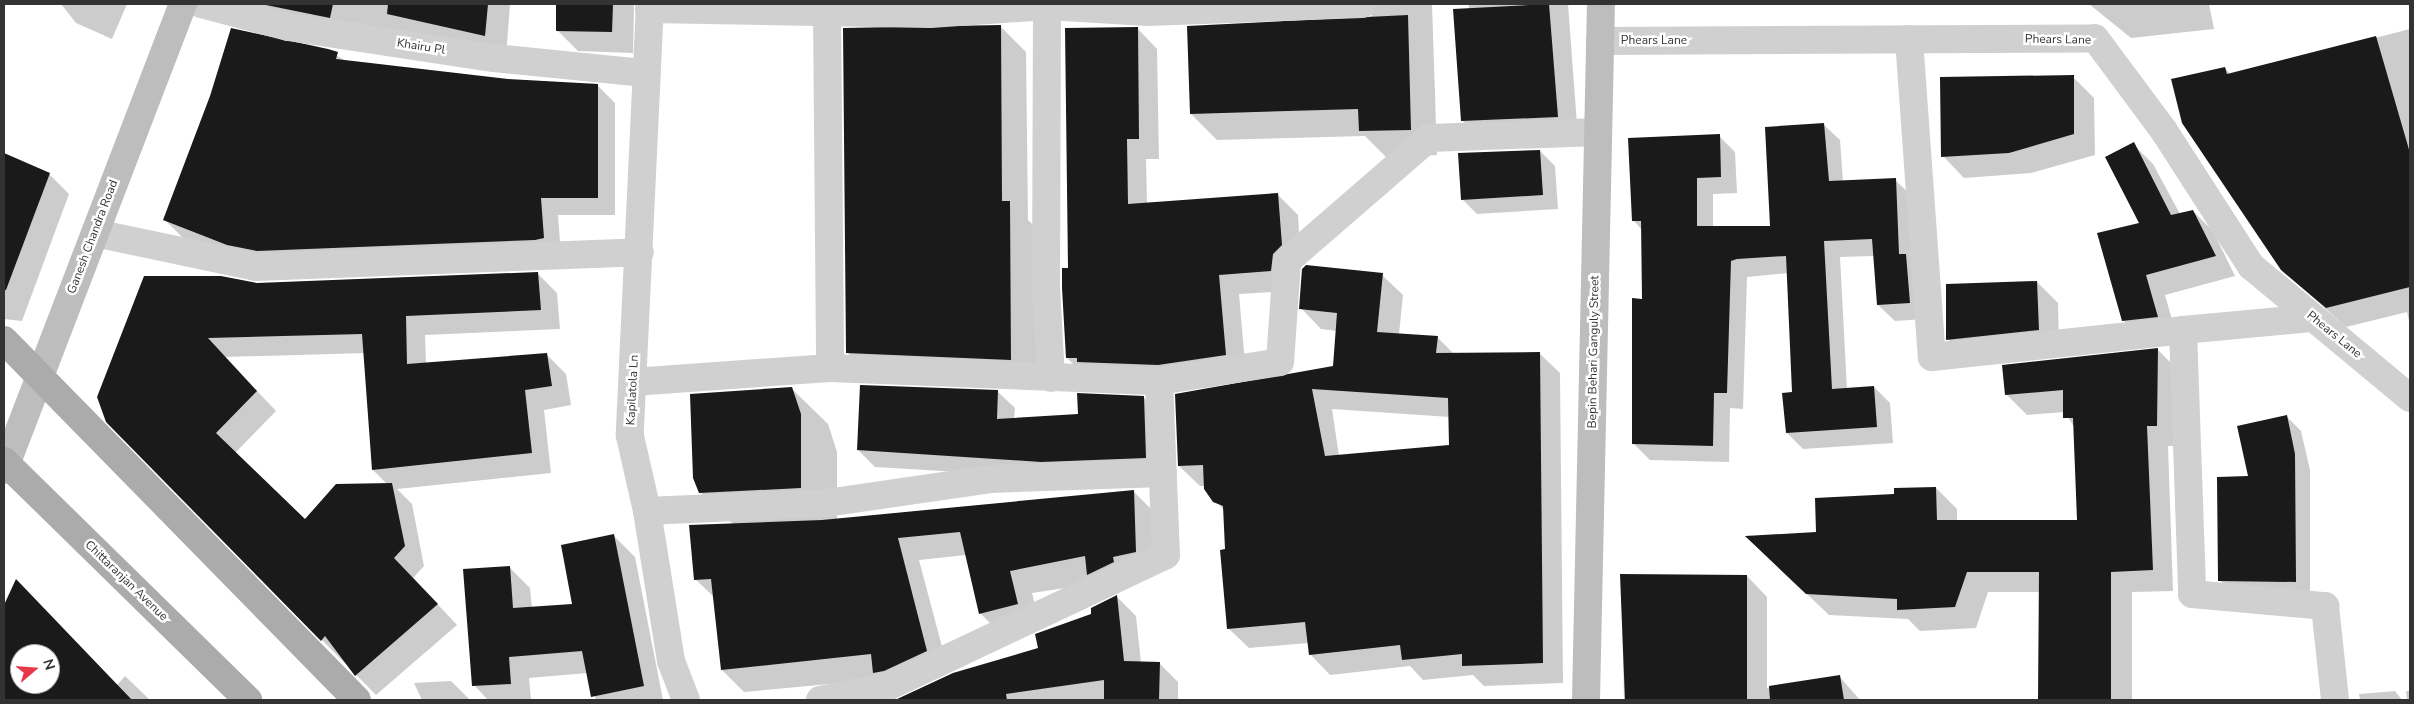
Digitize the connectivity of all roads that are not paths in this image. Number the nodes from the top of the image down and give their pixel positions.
1 (183, 4) edge
2 (201, 4) edge
3 (1362, 4) edge
4 (1601, 4) edge
5 (650, 6) edge
6 (1047, 6) junction
7 (828, 9) junction
8 (1909, 39) junction
9 (1600, 41) junction
10 (645, 73) junction
11 (1598, 132) junction
12 (95, 233) junction
13 (640, 252) junction
14 (2313, 318) junction
15 (2183, 330) junction
16 (4, 340) edge
17 (830, 368) junction
18 (40, 376) junction
19 (1051, 378) junction
20 (1159, 381) junction
21 (633, 382) junction
22 (2410, 398) edge
23 (5, 465) edge
24 (1163, 473) junction
25 (647, 511) junction
26 (248, 700) edge
27 (358, 700) edge
28 (686, 700) edge
29 (820, 700) edge
30 (1586, 700) edge
31 (2335, 700) edge

1 - 12 main road, Ganesh Chandra Road
2 - 10 street, Khairu Pl
3 - 6 street
4 - 9 main road, Bepin Behari Ganguly Street
5 - 7 street
5 - 10 street, Kapilatola Ln
6 - 7 street
6 - 19 street
7 - 17 street
8 - 9 street, Phears Lane
8 - 14 street, Phears Lane
8 - 15 street
9 - 11 main road, Bepin Behari Ganguly Street
10 - 13 street, Kapilatola Ln
11 - 20 street
11 - 30 main road, Bepin Behari Ganguly Street
12 - 13 street
12 - 18 main road, Ganesh Chandra Road
13 - 21 street, Kapilatola Ln
14 - 15 street
14 - 22 street, Phears Lane
15 - 31 street
16 - 18 main road
17 - 19 street
17 - 21 street
18 - 23 main road, Ganesh Chandra Road
18 - 27 main road
19 - 20 street
20 - 24 street
21 - 25 street, Kapilatola Ln
23 - 26 main road, Chittaranjan Avenue
24 - 25 street
24 - 29 street
25 - 28 street, Kapilatola Ln

